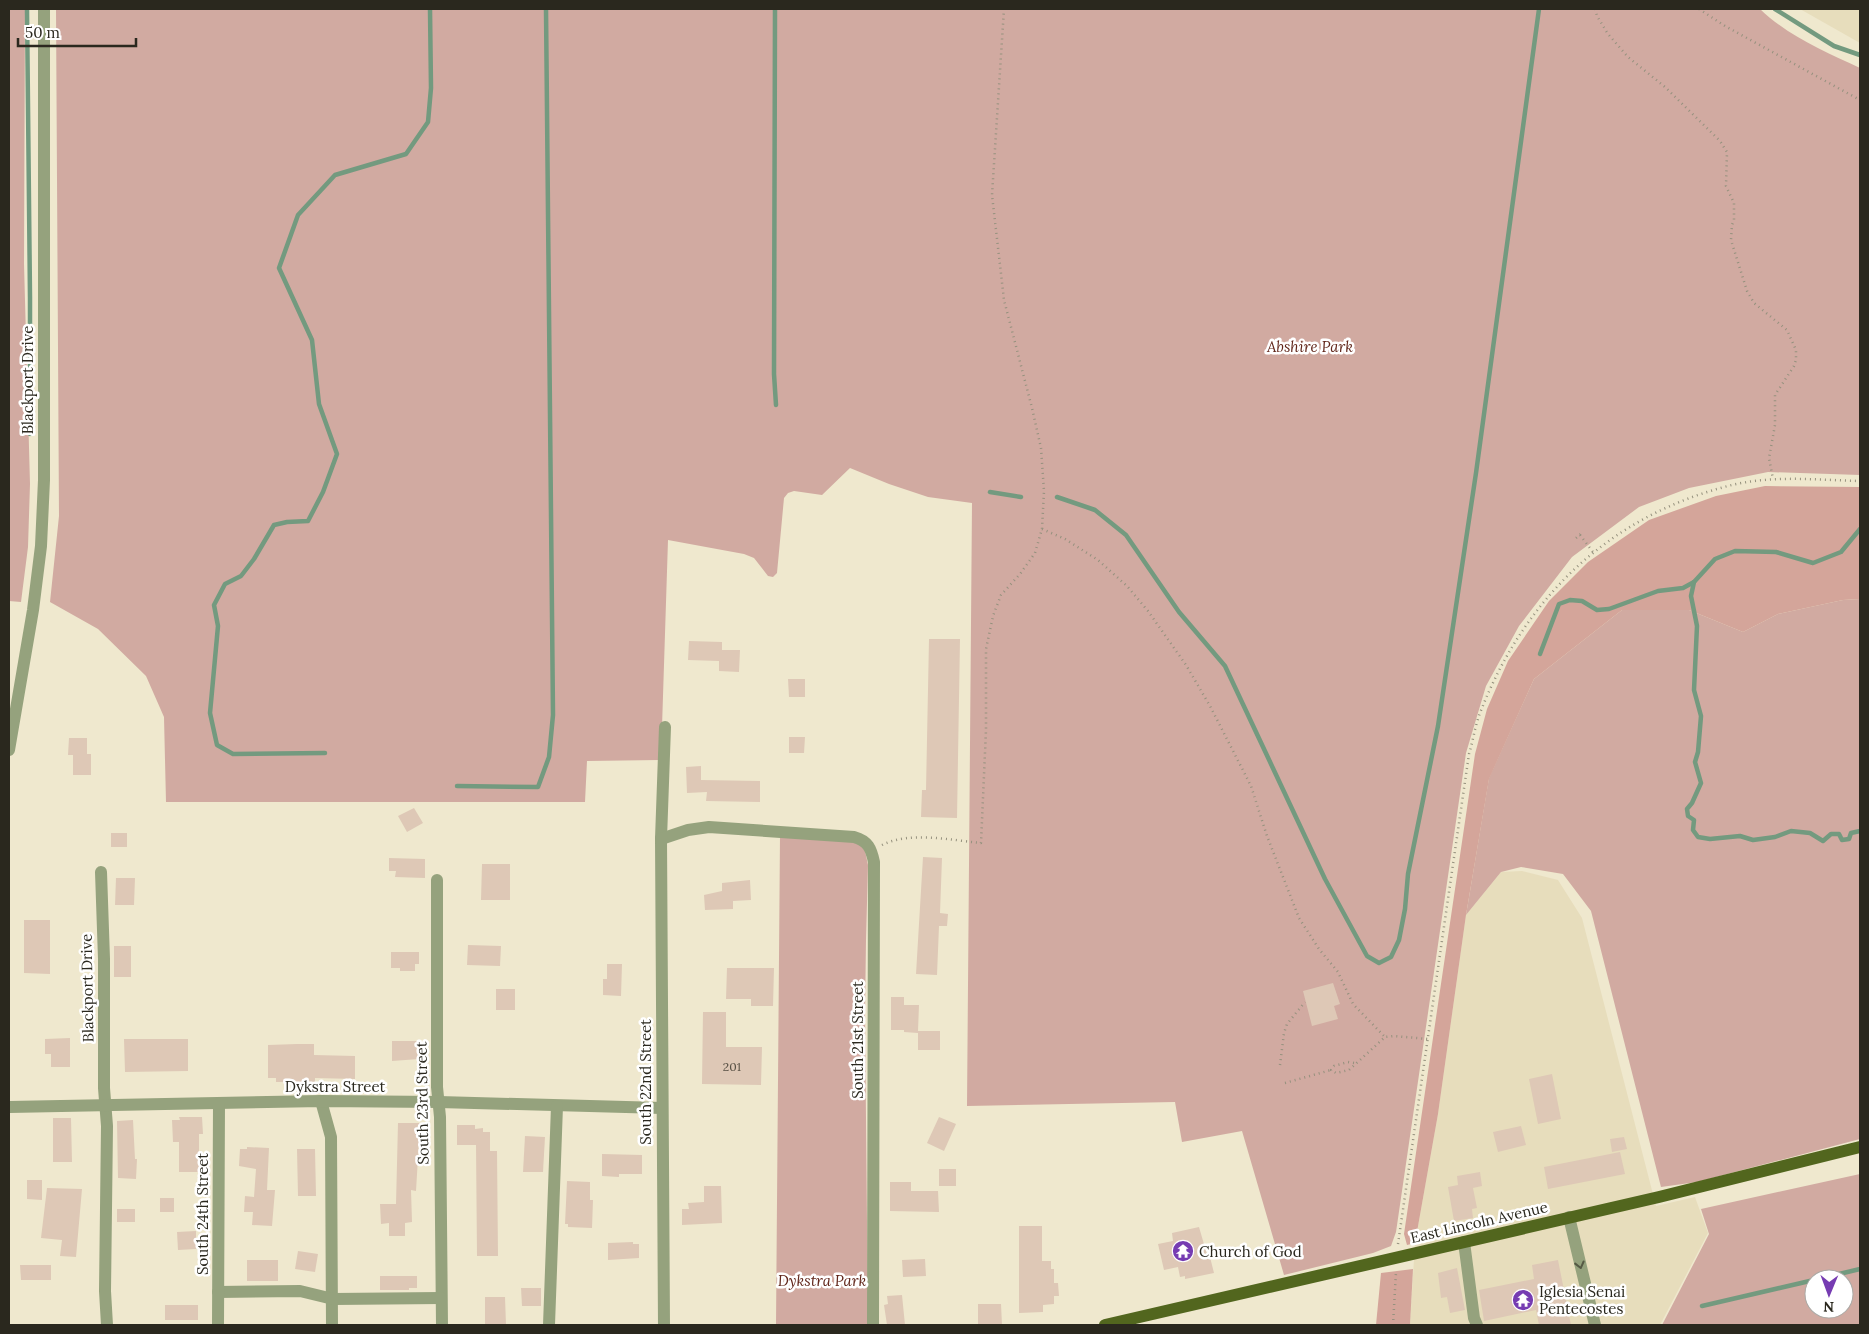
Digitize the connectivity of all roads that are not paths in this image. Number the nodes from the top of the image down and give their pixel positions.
1 (44, 9) edge
2 (664, 727) dead end
3 (9, 750) edge
4 (661, 839) junction
5 (101, 872) dead end
6 (437, 880) dead end
7 (321, 1101) junction
8 (438, 1102) junction
9 (106, 1104) junction
10 (219, 1104) junction
11 (558, 1106) junction
12 (9, 1107) edge
13 (662, 1108) junction
14 (1860, 1147) edge
15 (1569, 1217) junction
16 (1464, 1242) junction
17 (218, 1292) junction
18 (441, 1298) junction
19 (332, 1299) junction
20 (106, 1325) edge
21 (218, 1325) edge
22 (332, 1325) edge
23 (442, 1325) edge
24 (549, 1325) edge
25 (664, 1325) edge
26 (873, 1325) edge
27 (1105, 1325) edge
28 (1477, 1325) edge
29 (1595, 1325) edge

1 - 3 street, Blackport Drive
2 - 4 street, South 22nd Street
4 - 13 street, South 22nd Street
4 - 26 street, South 21st Street
5 - 9 street, Blackport Drive
6 - 8 street, South 23rd Street
7 - 8 street, Dykstra Street
7 - 10 street, Dykstra Street
7 - 19 street
8 - 11 street, Dykstra Street
8 - 18 street, South 23rd Street
9 - 10 street, Dykstra Street
9 - 12 street, Dykstra Street
9 - 20 street, Blackport Drive
10 - 17 street, South 24th Street
11 - 13 street, Dykstra Street
11 - 24 street
13 - 25 street, South 22nd Street
14 - 15 main road, East Lincoln Avenue
15 - 16 main road, East Lincoln Avenue
15 -> 29 street
16 - 27 main road, East Lincoln Avenue
16 - 28 street
17 - 19 street
17 - 21 street, South 24th Street
18 - 19 street
18 - 23 street, South 23rd Street
19 - 22 street

